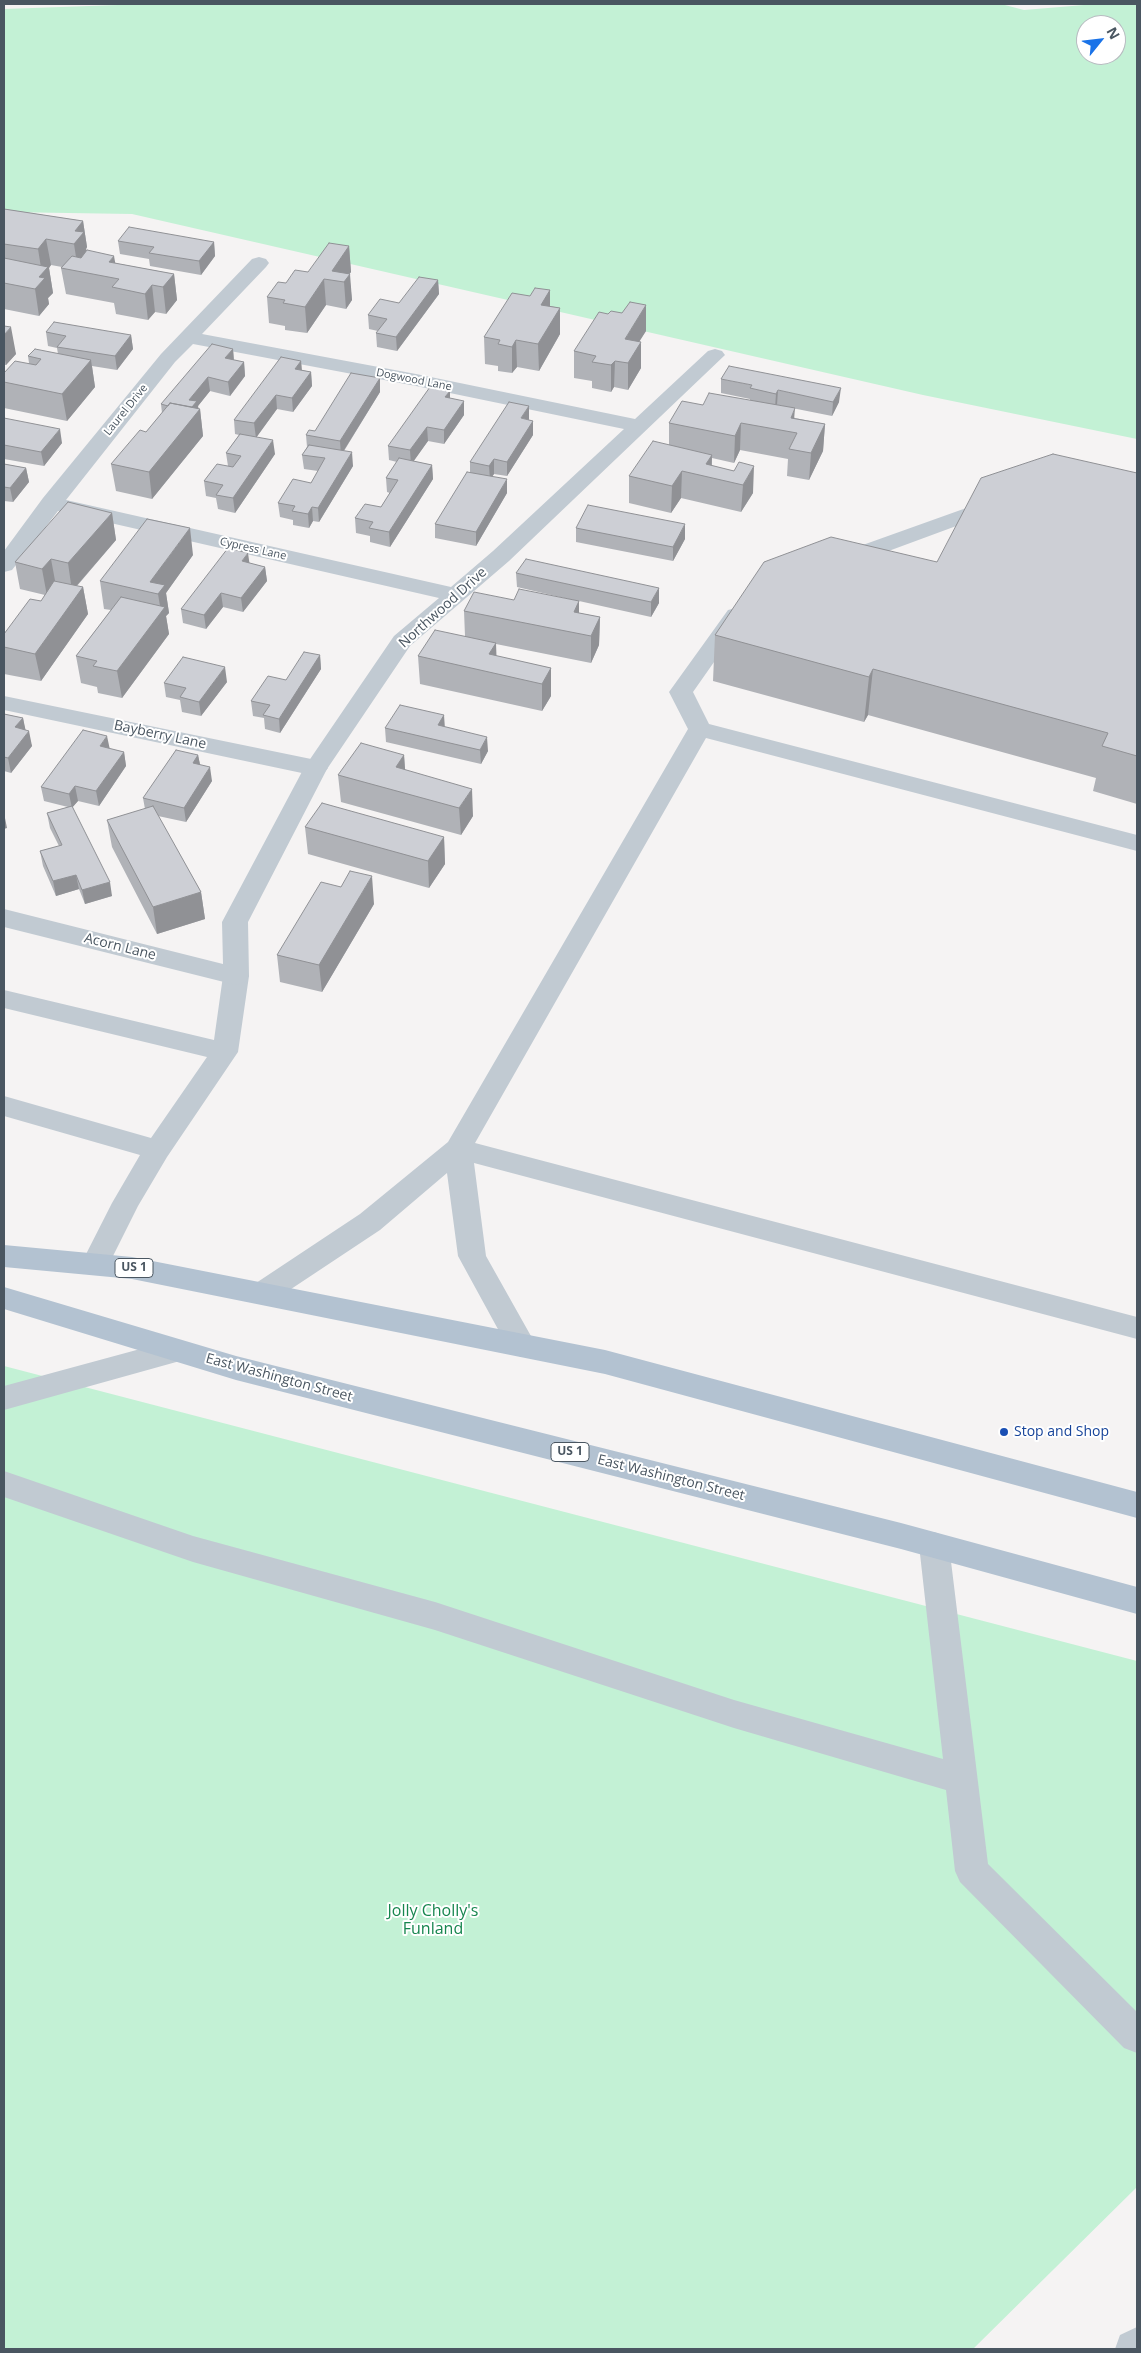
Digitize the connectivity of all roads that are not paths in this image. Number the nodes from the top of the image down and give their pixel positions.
1 (258, 263) dead end
2 (188, 337) junction
3 (715, 355) dead end
4 (639, 426) junction
5 (1020, 495) edge
6 (51, 503) junction
7 (4, 565) edge
8 (816, 569) edge
9 (456, 595) junction
10 (746, 600) edge
11 (4, 703) edge
12 (700, 729) junction
13 (316, 768) junction
14 (1137, 843) edge
15 (4, 918) edge
16 (236, 976) junction
17 (4, 999) edge
18 (225, 1052) junction
19 (4, 1106) edge
20 (458, 1149) junction
21 (157, 1150) junction
22 (4, 1256) edge
23 (95, 1264) junction
24 (263, 1293) junction
25 (4, 1298) edge
26 (1137, 1328) edge
27 (521, 1345) junction
28 (177, 1351) junction
29 (4, 1398) edge
30 (4, 1484) edge
31 (1137, 1505) edge
32 (934, 1545) junction
33 (1137, 1601) edge
34 (962, 1780) junction
35 (1137, 2036) edge
36 (1137, 2346) edge
37 (1134, 2349) edge

1 - 2 street, Laurel Drive
2 - 4 street, Dogwood Lane
2 - 6 street, Laurel Drive
3 - 4 street, Northwood Drive
4 - 9 street, Northwood Drive
5 - 8 street
6 - 7 street, Laurel Drive
6 - 9 street, Cypress Lane
9 - 13 street, Northwood Drive
10 - 12 street
11 - 13 street, Bayberry Lane
12 - 14 street
12 - 20 street
13 - 16 street, Northwood Drive
15 - 16 street, Acorn Lane
16 - 18 street, Northwood Drive
17 - 18 street
18 - 21 street
19 - 21 street
20 - 24 street
20 - 26 street
20 - 27 street
21 - 23 street
22 - 23 main road, US 1
23 - 24 main road, US 1
24 - 27 main road, US 1
25 - 28 main road, East Washington Street / US 1
27 - 31 main road, US 1
28 - 29 street
28 - 32 main road, East Washington Street / US 1
30 - 34 street
32 - 33 main road, East Washington Street / US 1
32 - 34 street
34 - 35 street
36 - 37 street

